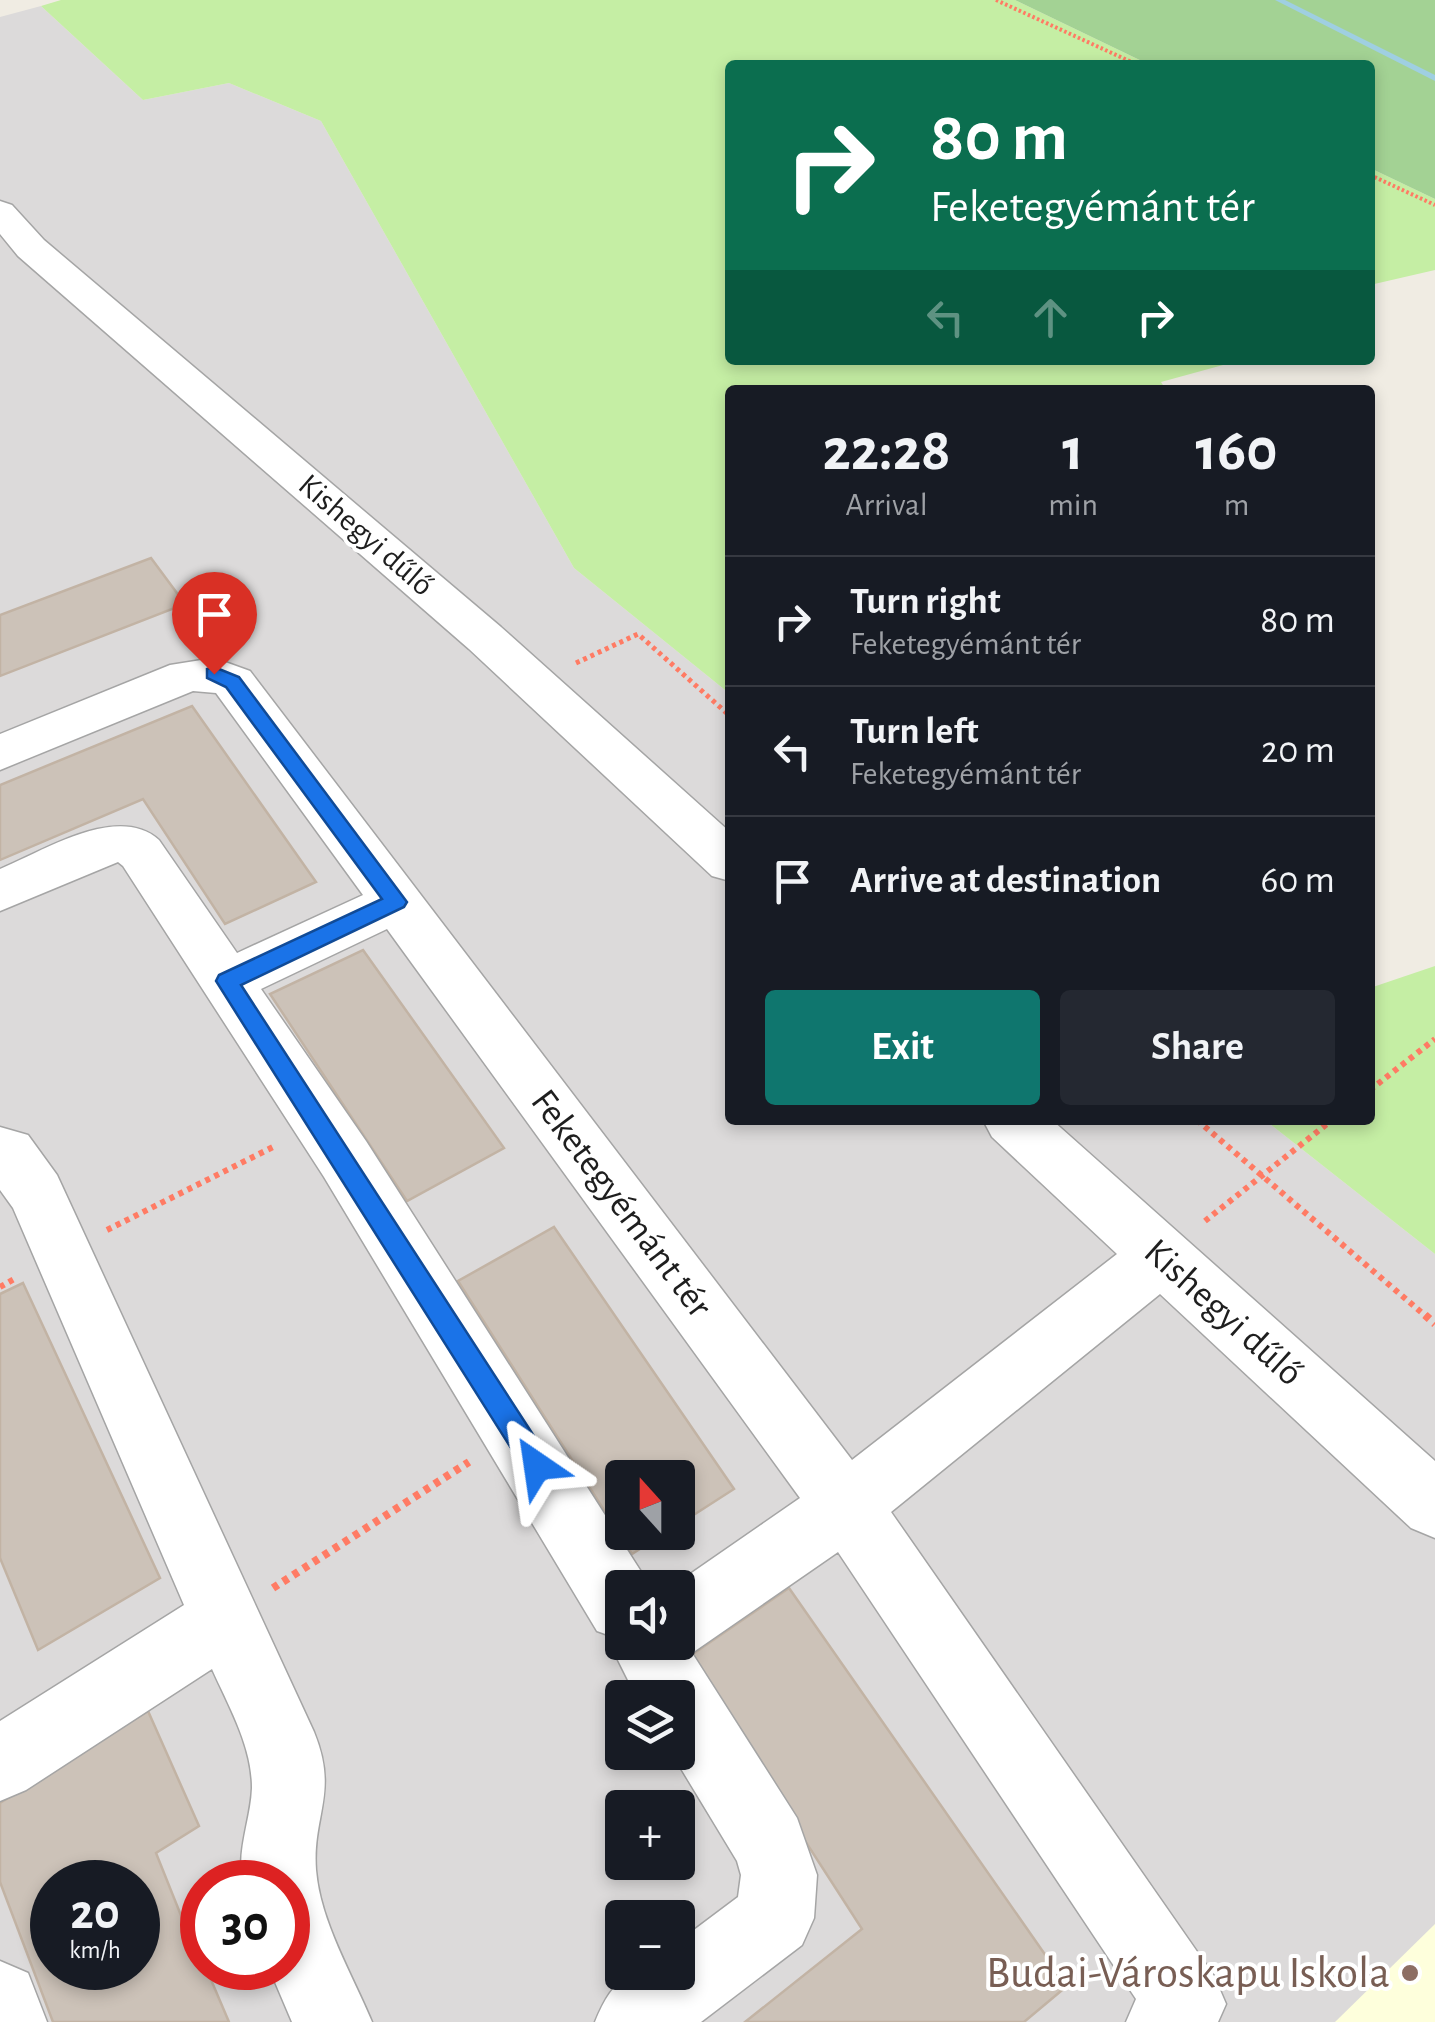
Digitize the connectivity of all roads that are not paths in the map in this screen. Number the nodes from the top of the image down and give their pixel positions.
1 (0, 212) edge
2 (0, 754) edge
3 (725, 857) edge
4 (0, 891) edge
5 (396, 902) junction
6 (227, 981) junction
7 (1017, 1125) edge
8 (0, 1152) edge
9 (1161, 1256) junction
10 (1435, 1505) edge
11 (846, 1506) junction
12 (607, 1570) edge
13 (695, 1602) edge
14 (224, 1620) junction
15 (664, 1660) edge
16 (0, 1764) edge
17 (280, 1860) edge
18 (310, 1972) edge
19 (0, 2001) edge
20 (8, 2022) edge
21 (332, 2022) edge
22 (634, 2022) edge
23 (1166, 2022) edge

1 - 3 street, Kishegyi dűlő
2 - 5 street, Feketegyémánt tér
4 - 6 street
5 - 6 street
5 - 11 street, Feketegyémánt tér
6 - 12 street
7 - 9 street, Kishegyi dűlő
8 - 14 street
9 - 10 street, Kishegyi dűlő
9 - 11 street
11 - 13 street
11 - 23 street, Feketegyémánt tér
14 - 16 street
14 - 17 street
15 - 22 street
18 - 21 street
19 - 20 street

